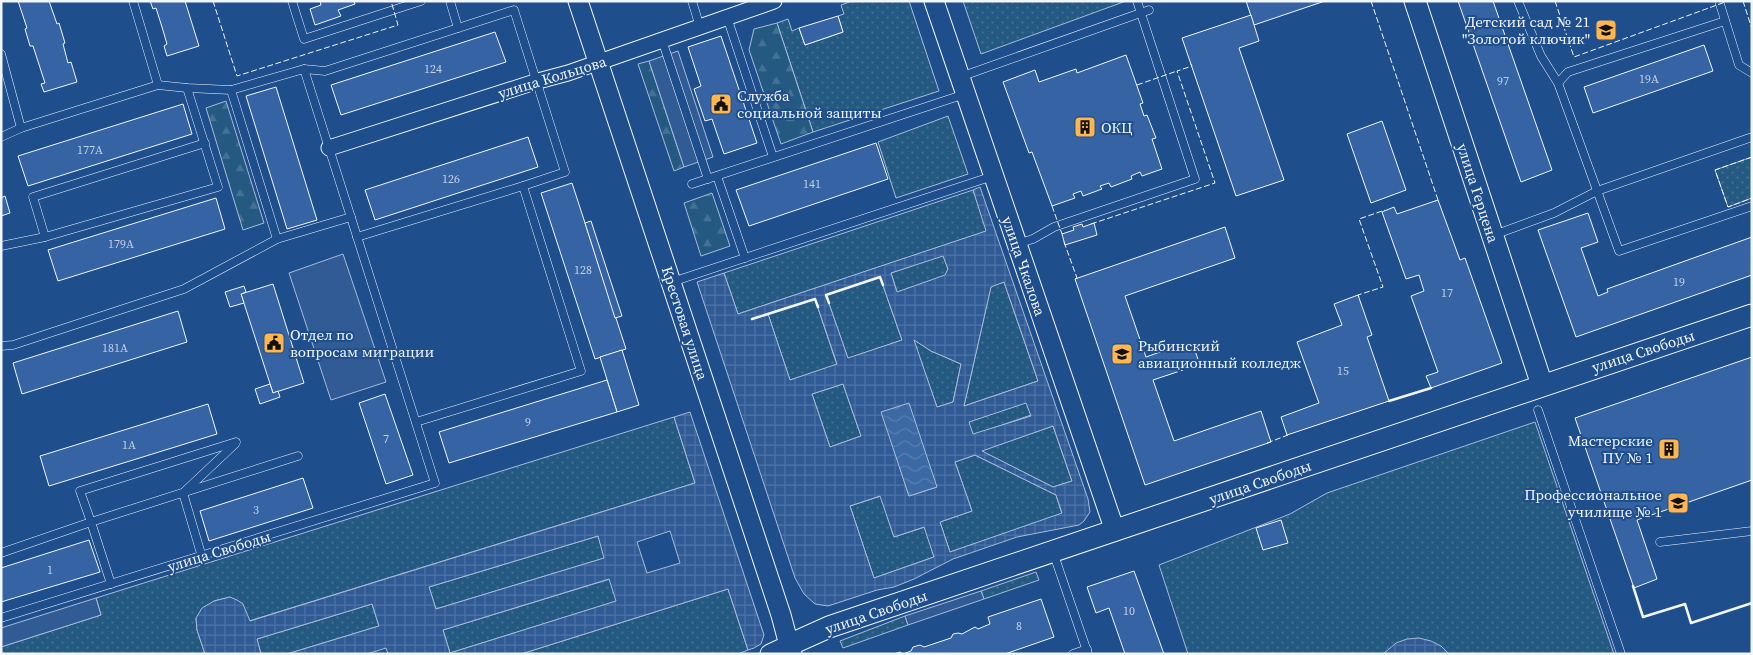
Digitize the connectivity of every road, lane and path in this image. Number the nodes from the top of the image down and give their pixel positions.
1 (133, 1) edge
2 (292, 1) edge
3 (421, 1) edge
4 (450, 1) edge
5 (578, 1) edge
6 (692, 1) edge
7 (774, 1) edge
8 (934, 1) edge
9 (1137, 1) edge
10 (1414, 1) edge
11 (1518, 1) edge
12 (1719, 1) edge
13 (745, 6) edge
14 (1145, 11) junction
15 (727, 18) junction
16 (1725, 21) junction
17 (700, 27) junction
18 (458, 28) junction
19 (662, 40) junction
20 (1, 54) edge
21 (599, 63) junction
22 (304, 69) junction
23 (1752, 73) edge
24 (538, 81) junction
25 (1558, 83) junction
26 (158, 85) junction
27 (963, 85) junction
28 (188, 88) junction
29 (231, 90) junction
30 (22, 128) junction
31 (1, 137) edge
32 (1752, 137) edge
33 (204, 143) junction
34 (329, 148) junction
35 (773, 157) junction
36 (717, 176) junction
37 (994, 176) junction
38 (708, 179) junction
39 (692, 184) dead end
40 (523, 186) junction
41 (1597, 191) junction
42 (1752, 206) edge
43 (351, 217) junction
44 (1492, 235) junction
45 (45, 237) junction
46 (357, 237) junction
47 (277, 238) junction
48 (1017, 244) junction
49 (1, 246) edge
50 (745, 258) junction
51 (672, 282) junction
52 (1752, 315) edge
53 (1, 346) edge
54 (1542, 385) junction
55 (1538, 410) dead end
56 (416, 422) junction
57 (298, 456) dead end
58 (183, 493) junction
59 (91, 522) junction
60 (1115, 531) junction
61 (1752, 531) edge
62 (1660, 542) dead end
63 (1053, 552) junction
64 (1, 554) edge
65 (202, 557) junction
66 (111, 584) junction
67 (1, 618) edge
68 (783, 651) edge
69 (1087, 651) edge
70 (1073, 654) edge
71 (1621, 654) edge

1 - 26 lane
2 - 3 lane
4 - 18 lane
5 - 21 street, Крестовая улица
6 - 17 lane
7 - 13 street, улица Кольцова
8 - 27 street, улица Чкалова
9 - 14 lane
10 - 44 main road, улица Герцена
11 - 25 lane
12 - 16 lane
13 - 15 street, улица Кольцова
14 - 27 lane
14 - 48 lane
15 - 17 street, улица Кольцова
15 - 35 lane
16 - 23 lane
16 - 25 lane
17 - 19 street, улица Кольцова
18 - 22 lane
18 - 24 lane
19 - 21 street, улица Кольцова
19 - 38 lane
20 - 30 lane
21 - 24 street, улица Кольцова
21 - 51 street, Крестовая улица
22 - 29 lane
22 - 34 lane
24 - 34 street, улица Кольцова
24 - 40 lane
25 - 41 lane
26 - 28 lane
26 - 30 lane
27 - 35 lane
27 - 37 street, улица Чкалова
28 - 29 lane
28 - 33 lane
29 - 47 lane
30 - 31 lane
32 - 41 lane
33 - 45 lane
33 - 45 lane
34 - 43 lane
35 - 36 lane
36 - 38 lane
36 - 50 lane
37 - 48 street, улица Чкалова
37 - 50 lane
38 - 39 lane
40 - 46 lane
40 - 56 lane
41 - 42 lane
41 - 44 lane
43 - 46 lane
43 - 47 lane
44 - 54 main road, улица Герцена
45 - 49 lane
46 - 56 lane
47 - 53 lane
48 - 60 street, улица Чкалова
50 - 51 lane
51 - 68 street, Крестовая улица
52 - 54 main road, улица Свободы
54 - 60 main road, улица Свободы
55 - 71 lane
56 - 65 lane, улица Свободы
57 - 58 lane
58 - 59 lane
58 - 59 lane
58 - 65 lane
59 - 64 lane
59 - 66 lane
60 - 63 main road, улица Свободы
61 - 62 lane
63 - 68 main road, улица Свободы
63 - 69 lane
65 - 66 lane, улица Свободы
66 - 67 lane, улица Свободы
69 - 70 lane

